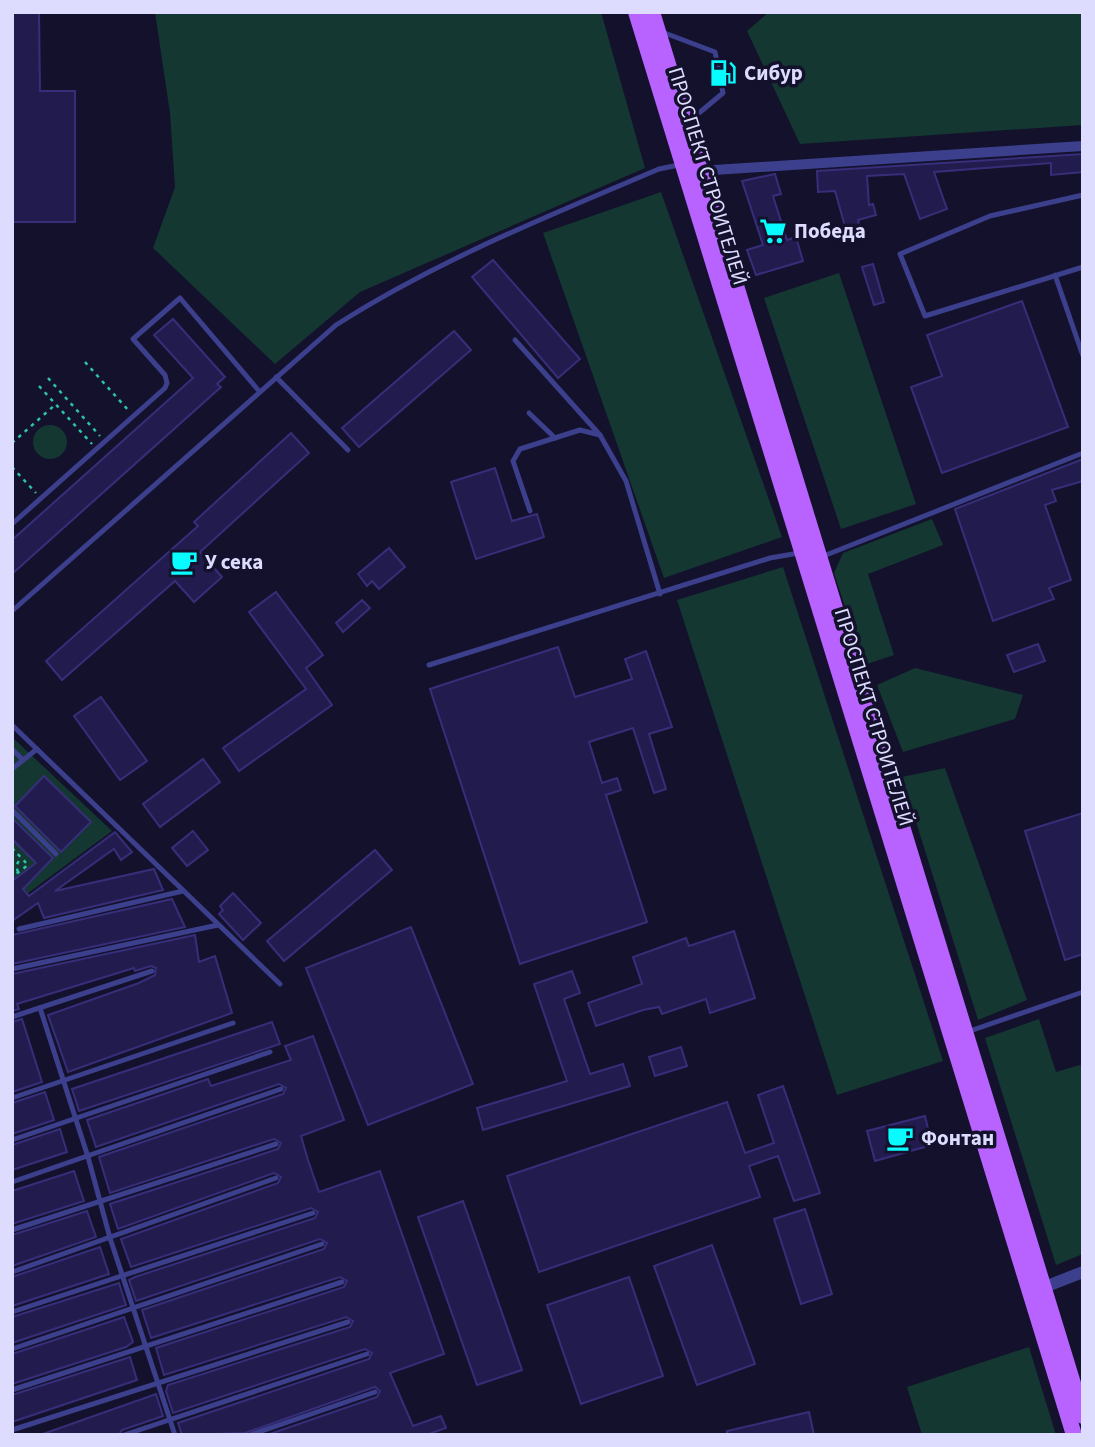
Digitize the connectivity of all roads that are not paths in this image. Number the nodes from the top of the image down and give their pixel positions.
1 (636, 12) edge
2 (652, 12) edge
3 (657, 29) junction
4 (685, 125) junction
5 (1083, 146) edge
6 (691, 165) junction
7 (1083, 195) edge
8 (1083, 267) edge
9 (1055, 275) junction
10 (515, 340) dead end
11 (1083, 356) edge
12 (276, 377) junction
13 (259, 391) junction
14 (529, 413) dead end
15 (600, 435) junction
16 (555, 438) junction
17 (348, 450) dead end
18 (1083, 453) edge
19 (530, 511) dead end
20 (12, 524) edge
21 (802, 553) junction
22 (818, 558) junction
23 (660, 594) junction
24 (12, 597) edge
25 (19, 605) junction
26 (12, 611) edge
27 (429, 665) dead end
28 (12, 724) edge
29 (37, 748) junction
30 (12, 749) edge
31 (23, 760) junction
32 (12, 769) edge
33 (12, 810) edge
34 (56, 854) dead end
35 (183, 891) junction
36 (218, 925) junction
37 (19, 929) dead end
38 (12, 969) edge
39 (152, 971) dead end
40 (280, 984) dead end
41 (1083, 992) edge
42 (40, 1008) junction
43 (12, 1017) edge
44 (233, 1023) dead end
45 (958, 1035) junction
46 (270, 1052) dead end
47 (64, 1080) junction
48 (281, 1089) dead end
49 (12, 1098) edge
50 (76, 1119) junction
51 (12, 1140) edge
52 (276, 1144) dead end
53 (88, 1157) junction
54 (276, 1178) dead end
55 (12, 1182) edge
56 (98, 1202) junction
57 (313, 1213) dead end
58 (12, 1230) edge
59 (110, 1238) junction
60 (322, 1244) dead end
61 (12, 1272) edge
62 (1083, 1272) edge
63 (124, 1276) junction
64 (342, 1282) dead end
65 (1037, 1290) junction
66 (134, 1308) junction
67 (12, 1312) edge
68 (348, 1322) dead end
69 (146, 1345) junction
70 (12, 1349) edge
71 (368, 1354) dead end
72 (159, 1383) junction
73 (12, 1390) edge
74 (374, 1392) dead end
75 (1083, 1416) edge
76 (169, 1419) junction
77 (12, 1430) edge
78 (124, 1435) edge
79 (175, 1435) edge
80 (250, 1435) edge
81 (1074, 1435) edge

1 - 6 main road, ПРОСПЕКТ СТРОИТЕЛЕЙ
2 - 3 main road, ПРОСПЕКТ СТРОИТЕЛЕЙ
3 - 4 main road, ПРОСПЕКТ СТРОИТЕЛЕЙ
3 - 4 lane
4 - 6 main road, ПРОСПЕКТ СТРОИТЕЛЕЙ
5 - 6 street
6 - 12 lane
6 - 21 main road, ПРОСПЕКТ СТРОИТЕЛЕЙ
6 - 22 main road, ПРОСПЕКТ СТРОИТЕЛЕЙ
7 - 9 lane
8 - 9 lane
9 - 11 lane
10 - 15 lane
12 - 13 lane
12 - 17 lane
13 - 20 lane
13 - 25 lane
14 - 16 lane
15 - 16 lane
15 - 23 lane
16 - 19 lane
18 - 22 lane
21 - 23 lane
21 - 45 main road, ПРОСПЕКТ СТРОИТЕЛЕЙ
22 - 45 main road, ПРОСПЕКТ СТРОИТЕЛЕЙ
23 - 27 lane
24 - 25 lane
25 - 26 lane
28 - 29 lane
29 - 31 lane
29 - 35 lane
30 - 31 lane
31 - 32 lane
33 - 34 lane
35 - 36 lane
35 - 37 lane
36 - 38 lane
36 - 40 lane
39 - 42 lane
41 - 45 lane
42 - 43 lane
42 - 47 lane
44 - 47 lane
45 - 65 main road, ПРОСПЕКТ СТРОИТЕЛЕЙ
46 - 50 lane
47 - 49 lane
47 - 50 lane
48 - 53 lane
50 - 51 lane
50 - 53 lane
52 - 56 lane
53 - 55 lane
53 - 56 lane
54 - 59 lane
56 - 58 lane
56 - 59 lane
57 - 63 lane
59 - 61 lane
59 - 63 lane
60 - 66 lane
62 - 65 street
63 - 66 lane
63 - 67 lane
64 - 69 lane
65 - 75 main road, ПРОСПЕКТ СТРОИТЕЛЕЙ
65 - 81 main road, ПРОСПЕКТ СТРОИТЕЛЕЙ
66 - 69 lane
66 - 70 lane
68 - 72 lane
69 - 72 lane
69 - 73 lane
71 - 76 lane
72 - 76 lane
72 - 77 lane
74 - 80 lane
76 - 78 lane
76 - 79 lane

